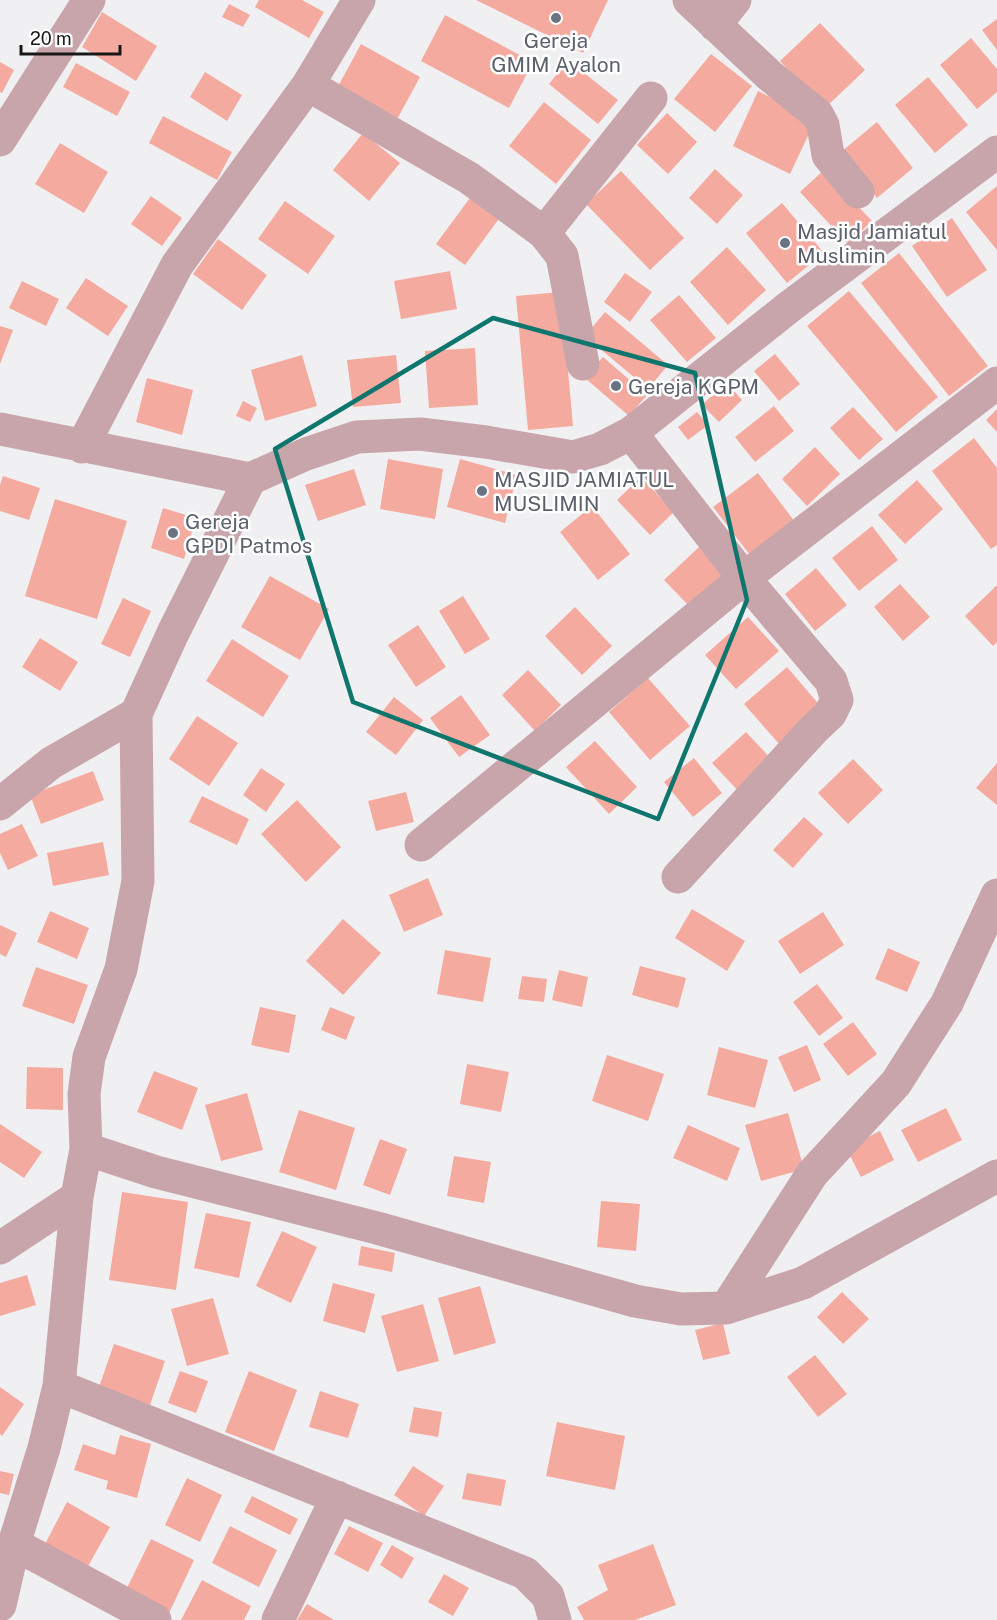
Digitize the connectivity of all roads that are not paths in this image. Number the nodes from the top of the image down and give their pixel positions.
1 (89, 0) edge
2 (359, 0) edge
3 (689, 0) edge
4 (725, 12) edge
5 (308, 85) junction
6 (651, 98) dead end
7 (0, 140) edge
8 (997, 152) edge
9 (858, 192) dead end
10 (544, 233) junction
11 (584, 364) dead end
12 (997, 383) edge
13 (0, 429) edge
14 (631, 433) junction
15 (82, 447) junction
16 (250, 480) junction
17 (744, 578) junction
18 (136, 714) junction
19 (0, 804) edge
20 (421, 845) dead end
21 (678, 877) dead end
22 (997, 895) edge
23 (86, 1149) junction
24 (997, 1176) edge
25 (77, 1197) junction
26 (0, 1248) edge
27 (726, 1308) junction
28 (59, 1386) junction
29 (337, 1497) junction
30 (14, 1544) junction
31 (0, 1605) edge
32 (155, 1620) edge
33 (278, 1620) edge
34 (555, 1620) edge

1 - 7 street
2 - 5 street
3 - 4 street
4 - 9 street
5 - 10 street
5 - 15 street
6 - 10 street
8 - 14 street
10 - 11 street
12 - 17 street
13 - 15 street
14 - 16 street
14 - 17 street
15 - 16 street
16 - 18 street
17 - 20 street
17 - 21 street
18 - 19 street
18 - 23 street
22 - 27 street
23 - 25 street
23 - 27 street
24 - 27 street
25 - 26 street
25 - 28 street
28 - 29 street
28 - 30 street
29 - 33 street
29 - 34 street
30 - 31 street
30 - 32 street

